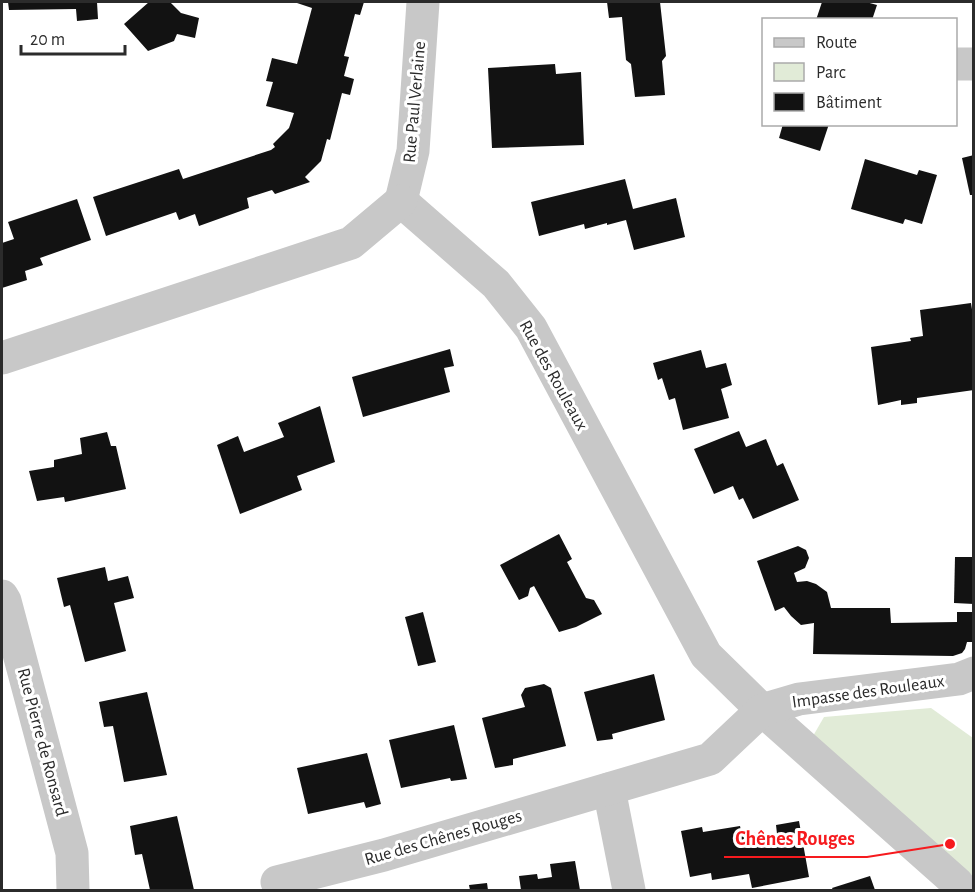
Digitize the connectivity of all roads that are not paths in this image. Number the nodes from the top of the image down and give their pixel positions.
1 (423, 2) edge
2 (974, 63) edge
3 (957, 64) edge
4 (401, 201) junction
5 (2, 358) edge
6 (2, 596) edge
7 (974, 673) edge
8 (762, 710) junction
9 (609, 789) junction
10 (277, 882) dead end
11 (73, 891) edge
12 (629, 891) edge
13 (962, 891) edge

1 - 4 street, Rue Paul Verlaine
2 - 3 street
4 - 5 street
4 - 8 street, Rue des Rouleaux
6 - 11 street, Rue Pierre de Ronsard
7 - 8 street, Impasse des Rouleaux
8 - 9 street, Rue des Chênes Rouges
8 - 13 street, Rue des Rouleaux
9 - 10 street, Rue des Chênes Rouges
9 - 12 street

